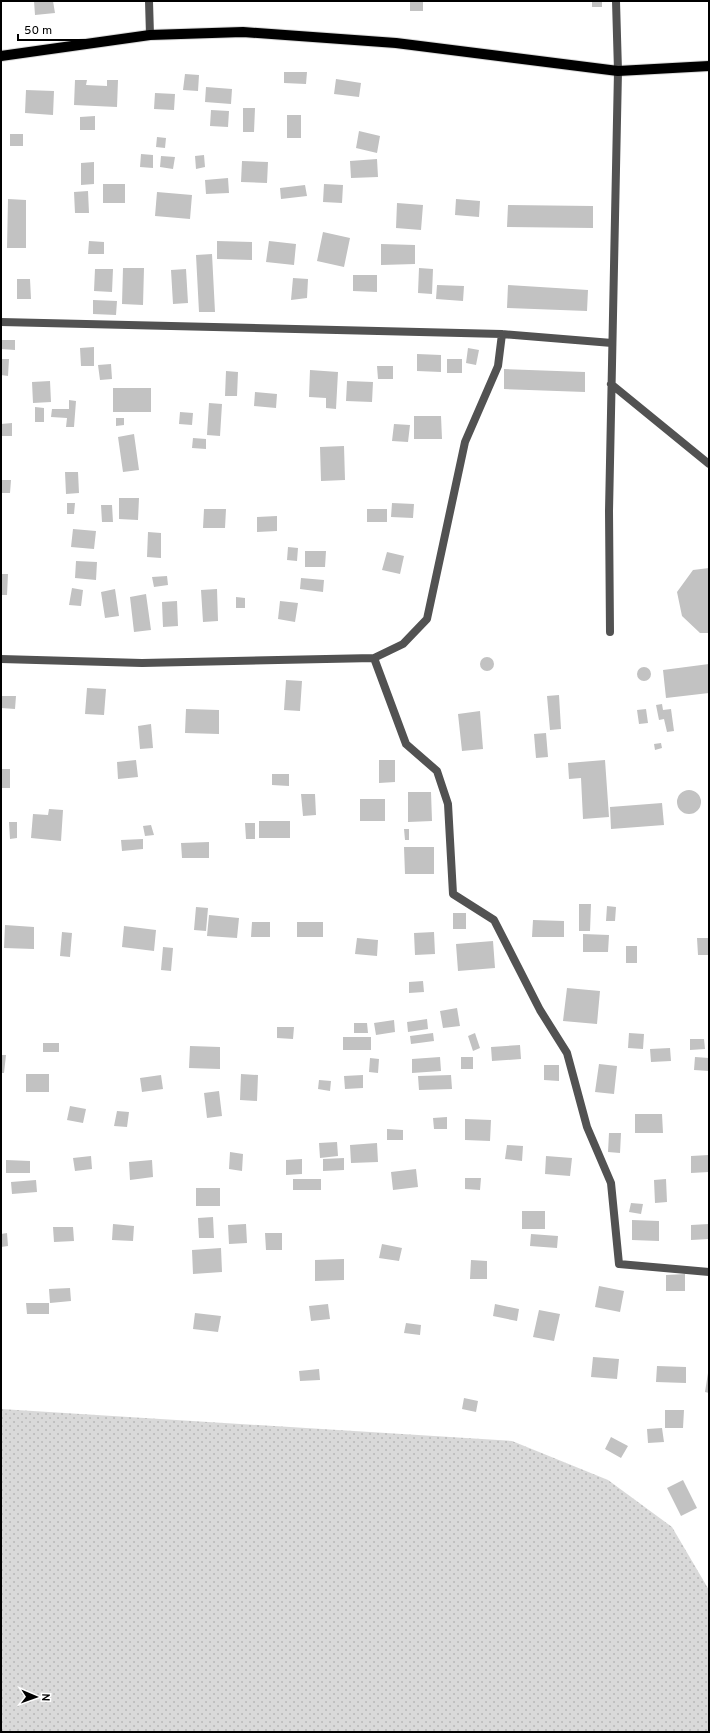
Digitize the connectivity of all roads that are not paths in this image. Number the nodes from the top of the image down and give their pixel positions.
1 (149, 1) edge
2 (616, 1) edge
3 (150, 35) junction
4 (1, 56) edge
5 (709, 66) edge
6 (618, 71) junction
7 (1, 322) edge
8 (502, 334) junction
9 (612, 343) junction
10 (611, 384) junction
11 (709, 464) edge
12 (610, 632) dead end
13 (1, 658) edge
14 (374, 658) junction
15 (709, 1272) edge

1 - 3 street
2 - 6 street
3 - 4 main road
3 - 6 main road
5 - 6 main road
6 - 9 street
7 - 8 street
8 - 9 street
8 - 14 street
9 - 10 street
10 - 11 street
10 - 12 street
13 - 14 street
14 - 15 street

